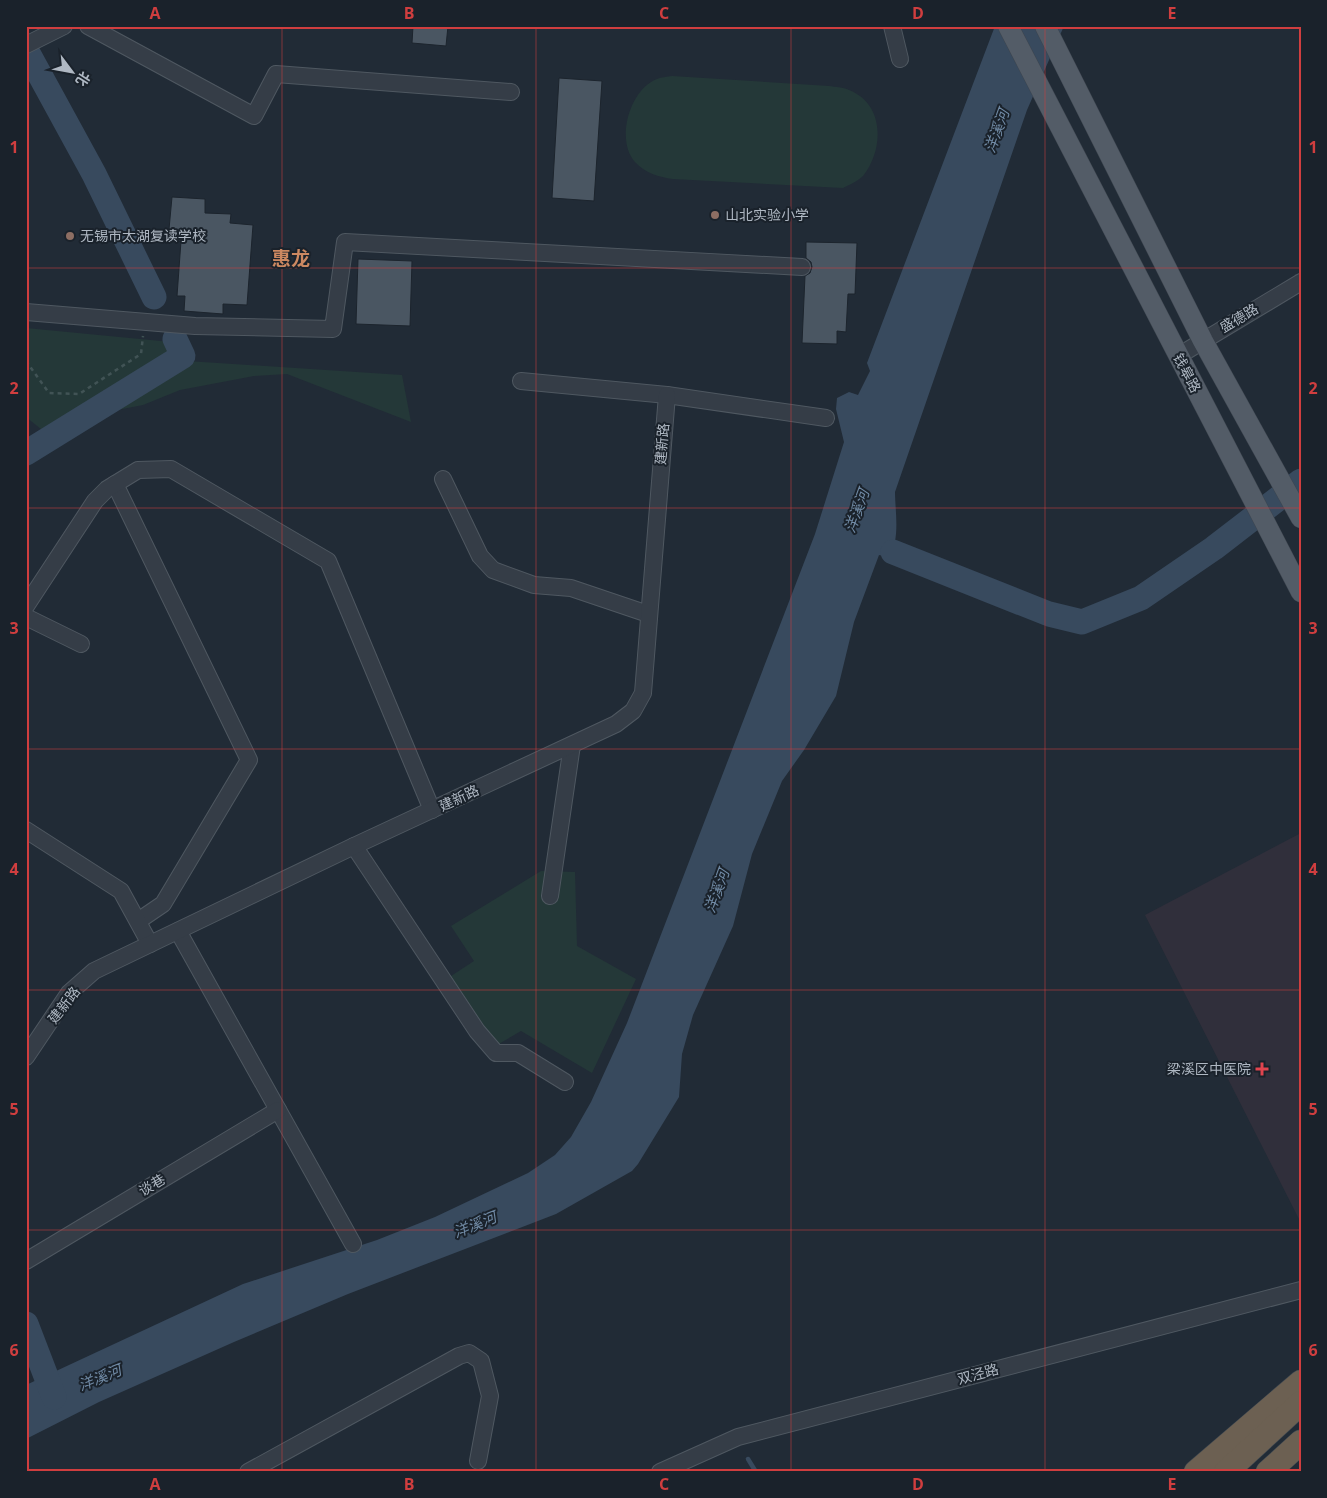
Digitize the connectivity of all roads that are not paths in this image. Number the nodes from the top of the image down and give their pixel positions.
1 (64, 26) edge
2 (88, 26) edge
3 (892, 26) edge
4 (1008, 26) edge
5 (1045, 26) edge
6 (26, 45) edge
7 (900, 59) dead end
8 (511, 92) dead end
9 (1150, 233) junction
10 (1122, 250) junction
11 (802, 267) dead end
12 (1301, 282) edge
13 (26, 312) edge
14 (1203, 340) junction
15 (1178, 356) junction
16 (521, 381) dead end
17 (667, 395) junction
18 (826, 418) dead end
19 (443, 479) dead end
20 (115, 484) junction
21 (1301, 518) edge
22 (1301, 592) edge
23 (26, 606) edge
24 (648, 614) junction
25 (26, 617) edge
26 (81, 644) dead end
27 (572, 745) junction
28 (432, 810) junction
29 (26, 830) edge
30 (354, 846) junction
31 (550, 896) dead end
32 (138, 921) junction
33 (178, 931) junction
34 (150, 944) junction
35 (26, 1057) edge
36 (565, 1082) dead end
37 (278, 1110) junction
38 (353, 1244) dead end
39 (26, 1260) edge
40 (1301, 1290) edge
41 (1301, 1383) edge
42 (1301, 1404) edge
43 (1301, 1442) edge
44 (1301, 1452) edge
45 (478, 1461) dead end
46 (248, 1472) edge
47 (660, 1472) edge
48 (1196, 1472) edge
49 (1204, 1472) edge
50 (1226, 1472) edge
51 (1268, 1472) edge
52 (1278, 1472) edge

1 - 6 street
2 - 8 street
3 - 7 street
4 - 10 main road, 钱皋路
5 - 9 main road
9 - 10 main road
9 - 14 main road
10 - 15 main road, 钱皋路
11 - 13 street
12 - 14 street, 盛德路
14 - 15 street, 盛德路
14 - 21 main road
15 - 22 main road, 钱皋路
16 - 17 street
17 - 18 street
17 - 24 street, 建新路
19 - 24 street
20 - 23 street
20 - 28 street
20 - 32 street
24 - 27 street, 建新路
25 - 26 street
27 - 28 street, 建新路
27 - 31 street
28 - 30 street, 建新路
29 - 32 street
30 - 33 street, 建新路
30 - 36 street
32 - 34 street
33 - 34 street, 建新路
33 - 37 street
34 - 35 street, 建新路
37 - 38 street
37 - 39 street, 谈巷
40 - 47 street, 双泾路
41 - 48 highway
41 - 49 main road
42 - 50 highway
43 - 51 highway
44 - 52 main road
45 - 46 street

